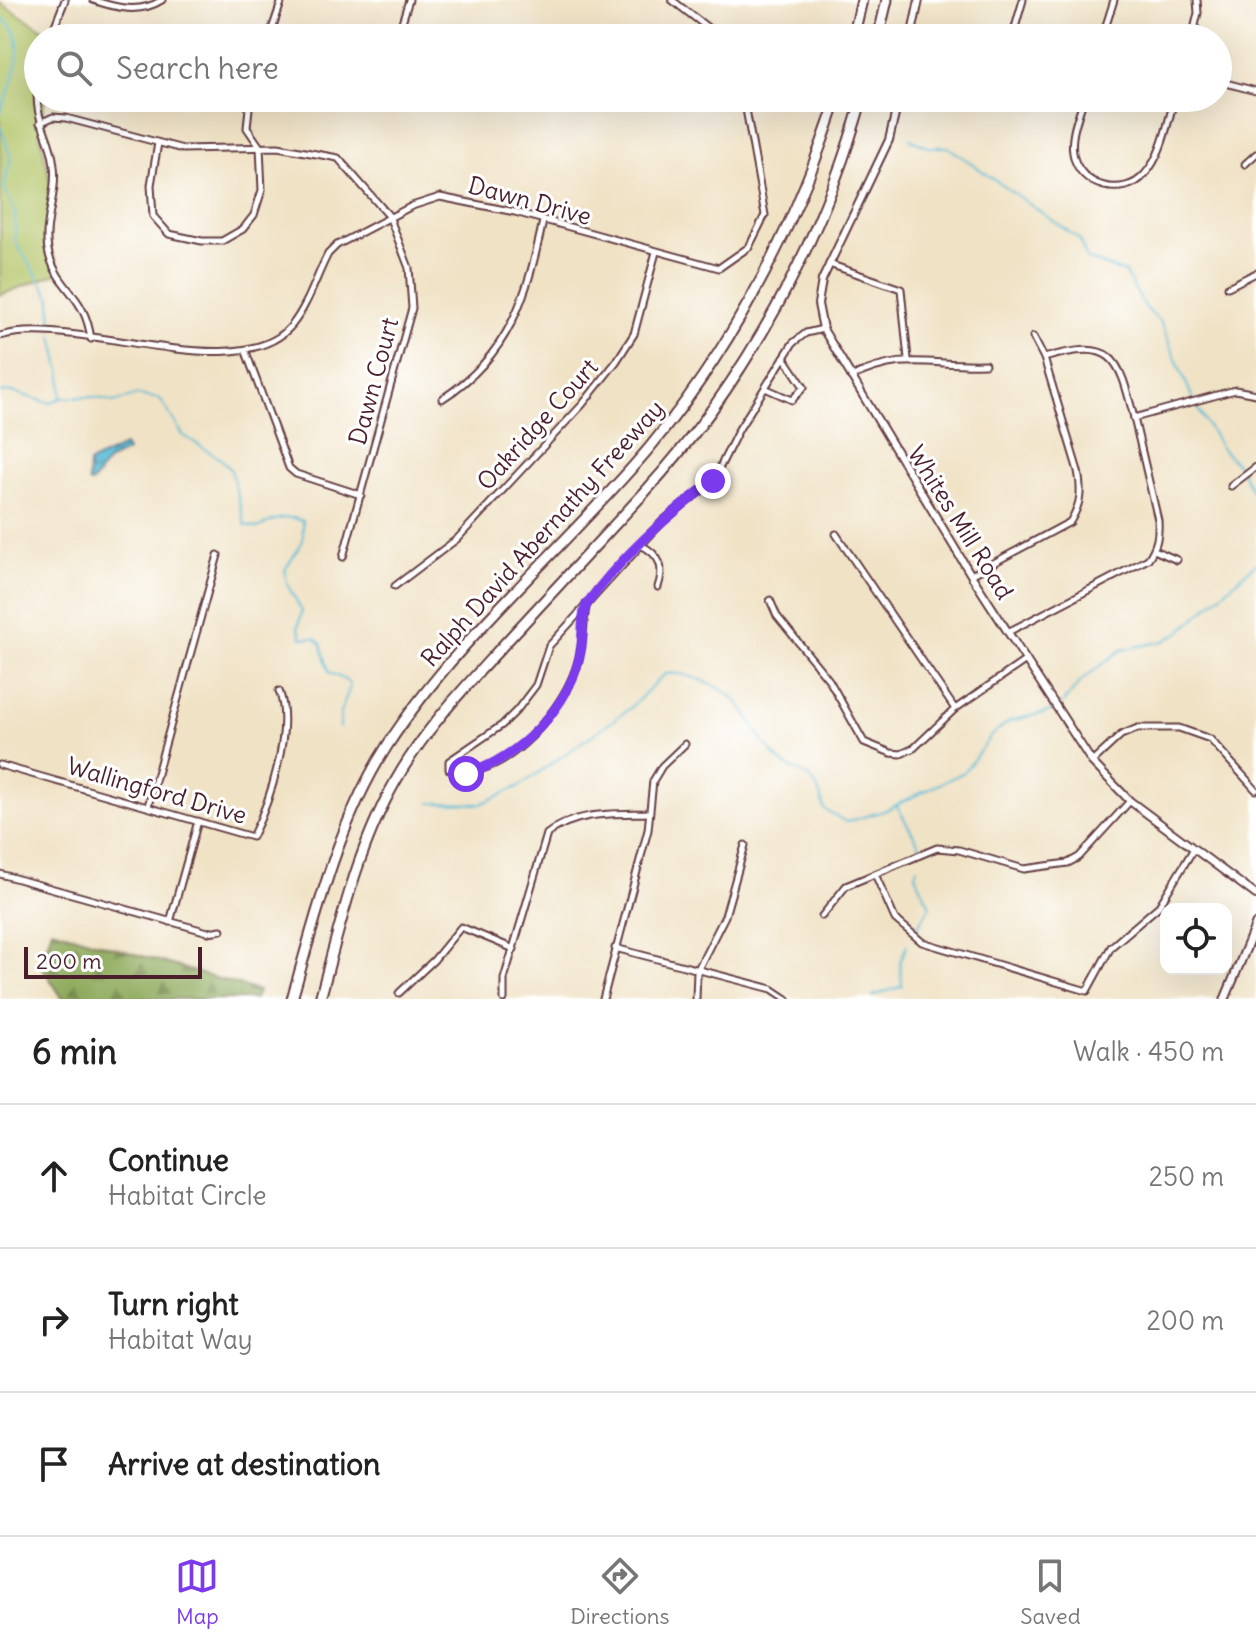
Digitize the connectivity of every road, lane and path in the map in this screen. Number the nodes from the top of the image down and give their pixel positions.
1 (65, 0) edge
2 (93, 0) edge
3 (162, 0) edge
4 (282, 0) edge
5 (409, 0) edge
6 (672, 0) edge
7 (862, 0) edge
8 (887, 0) edge
9 (919, 0) edge
10 (1023, 0) edge
11 (1114, 0) edge
12 (1197, 0) edge
13 (56, 24) edge
14 (274, 24) edge
15 (401, 24) edge
16 (703, 24) edge
17 (856, 24) edge
18 (881, 24) edge
19 (914, 24) edge
20 (1016, 24) edge
21 (1106, 24) edge
22 (1195, 24) edge
23 (1232, 85) edge
24 (1256, 91) edge
25 (37, 112) edge
26 (249, 112) edge
27 (747, 112) edge
28 (832, 112) edge
29 (857, 112) edge
30 (896, 112) edge
31 (1080, 112) edge
32 (1171, 112) edge
33 (40, 123) junction
34 (158, 143) junction
35 (260, 147) junction
36 (1256, 154) edge
37 (1245, 164) dead end
38 (389, 216) junction
39 (543, 221) junction
40 (656, 252) junction
41 (829, 264) junction
42 (1256, 273) edge
43 (1228, 287) dead end
44 (823, 329) junction
45 (0, 336) edge
46 (1033, 337) dead end
47 (91, 339) junction
48 (246, 352) junction
49 (784, 357) junction
50 (1044, 358) junction
51 (908, 359) junction
52 (985, 364) dead end
53 (851, 377) junction
54 (765, 388) junction
55 (1256, 394) edge
56 (442, 399) dead end
57 (1134, 418) junction
58 (1256, 467) edge
59 (1231, 486) dead end
60 (361, 495) junction
61 (836, 534) dead end
62 (641, 545) junction
63 (1154, 550) junction
64 (218, 555) dead end
65 (343, 557) dead end
66 (1177, 560) dead end
67 (971, 575) junction
68 (395, 586) dead end
69 (658, 587) dead end
70 (770, 600) dead end
71 (586, 604) junction
72 (1008, 632) junction
73 (1026, 660) junction
74 (279, 691) dead end
75 (955, 709) junction
76 (685, 744) dead end
77 (1092, 762) junction
78 (0, 765) edge
79 (1256, 790) edge
80 (1130, 801) junction
81 (148, 806) junction
82 (648, 813) junction
83 (198, 821) junction
84 (745, 845) dead end
85 (1193, 850) junction
86 (0, 874) edge
87 (875, 874) junction
88 (1256, 895) edge
89 (822, 916) dead end
90 (170, 922) junction
91 (1256, 924) edge
92 (221, 930) dead end
93 (615, 948) junction
94 (514, 949) junction
95 (697, 971) junction
96 (399, 993) dead end
97 (292, 999) edge
98 (320, 999) edge
99 (504, 999) edge
100 (603, 999) edge
101 (696, 999) edge
102 (787, 999) edge
103 (1225, 999) edge

1 - 13 street
2 - 3 street
4 - 14 street
5 - 15 street
6 - 16 street
7 - 17 highway
8 - 18 highway
9 - 19 street
10 - 20 street
11 - 21 street
12 - 22 street
23 - 24 street
25 - 33 street
26 - 35 street
27 - 40 street, Dawn Drive
28 - 97 highway, Ralph David Abernathy Freeway
29 - 98 highway, Ralph David Abernathy Freeway
30 - 41 street, Whites Mill Road
31 - 32 street
33 - 34 street
33 - 47 street
34 - 35 street
34 - 35 street
35 - 38 street
36 - 37 street
38 - 39 street, Dawn Drive
38 - 48 street, Dawn Drive
38 - 60 street, Dawn Court
39 - 40 street, Dawn Drive
39 - 56 street
40 - 68 street, Oakridge Court
41 - 44 street, Whites Mill Road
41 - 51 street
42 - 43 street
44 - 49 street
44 - 53 street, Whites Mill Road
45 - 47 street, Dawn Drive
46 - 50 street
47 - 48 street, Dawn Drive
48 - 60 street
49 - 54 street
49 - 54 street
50 - 57 street
50 - 67 street
51 - 52 street
51 - 53 street
53 - 67 street, Whites Mill Road
54 - 62 street
55 - 57 street
57 - 63 street
58 - 59 street
60 - 65 street, Dawn Court
61 - 75 street
62 - 69 street
62 - 71 street
63 - 66 street
63 - 72 street
64 - 81 street
67 - 72 street, Whites Mill Road
70 - 75 street
71 - 71 street
72 - 73 street, Whites Mill Road
73 - 75 street
73 - 77 street, Whites Mill Road
74 - 83 street, Wallingford Drive
76 - 82 street
77 - 79 street
77 - 80 street, Whites Mill Road
78 - 81 street, Wallingford Drive
80 - 85 street, Whites Mill Road
80 - 87 street
81 - 83 street, Wallingford Drive
82 - 93 street
82 - 94 street
83 - 90 street
84 - 95 street
85 - 87 street
85 - 88 street, Whites Mill Road
86 - 90 street
87 - 89 street
90 - 92 street
91 - 103 main road
93 - 95 street
93 - 100 street
94 - 96 street
94 - 99 street
95 - 101 street
95 - 102 street

